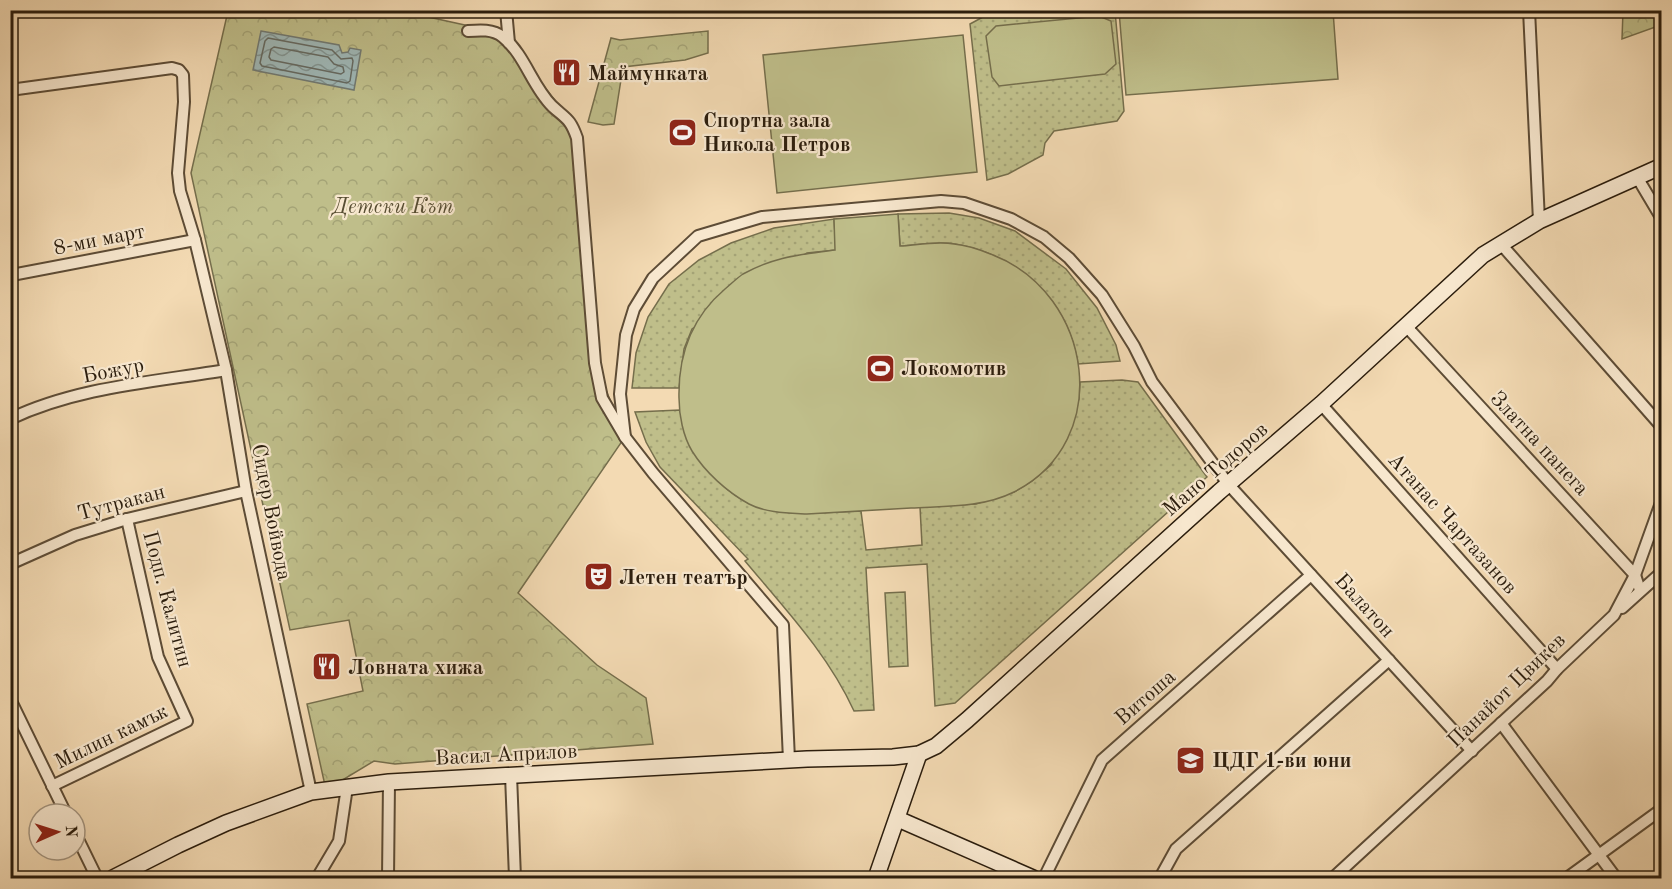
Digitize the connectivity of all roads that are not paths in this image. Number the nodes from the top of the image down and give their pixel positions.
1 (506, 10) edge
2 (1530, 10) edge
3 (468, 32) dead end
4 (509, 44) junction
5 (10, 90) edge
6 (1662, 166) edge
7 (1637, 177) junction
8 (1662, 219) edge
9 (1539, 221) junction
10 (195, 240) junction
11 (1500, 243) junction
12 (10, 277) edge
13 (1406, 326) junction
14 (226, 370) junction
15 (1321, 404) junction
16 (10, 419) edge
17 (1662, 428) edge
18 (625, 437) junction
19 (1229, 485) junction
20 (246, 490) junction
21 (1662, 500) edge
22 (127, 519) junction
23 (10, 564) edge
24 (1662, 572) edge
25 (1311, 574) junction
26 (1635, 575) junction
27 (1640, 590) junction
28 (1614, 615) junction
29 (1389, 660) junction
30 (1557, 669) junction
31 (10, 699) edge
32 (187, 721) joint
33 (1501, 723) junction
34 (1472, 751) junction
35 (919, 754) junction
36 (789, 760) junction
37 (511, 775) junction
38 (389, 782) junction
39 (52, 786) junction
40 (348, 787) junction
41 (311, 792) junction
42 (60, 802) edge
43 (1662, 809) edge
44 (898, 819) junction
45 (1598, 855) junction
46 (87, 858) edge
47 (97, 879) edge
48 (113, 879) edge
49 (317, 879) edge
50 (388, 879) edge
51 (515, 879) edge
52 (876, 879) edge
53 (1033, 879) edge
54 (1044, 879) edge
55 (1160, 879) edge
56 (1333, 879) edge
57 (1567, 879) edge
58 (1616, 879) edge

1 - 4 street
2 - 9 street
3 - 4 street
4 - 18 street
5 - 10 street, Сидер Войвода
6 - 7 street, Мано Тодоров
7 - 8 street
7 - 9 street, Мано Тодоров
9 - 11 street, Мано Тодоров
10 - 12 street, 8-ми март
10 - 14 street, Сидер Войвода
11 - 13 street, Мано Тодоров
11 - 17 street
13 - 15 street, Мано Тодоров
13 - 26 street, Златна панега
14 - 16 street, Божур
14 - 20 street, Сидер Войвода
15 - 19 street, Мано Тодоров
15 - 30 street, Атанас Чартазанов
18 - 19 street, Балатон
18 - 36 street
19 - 25 street, Балатон
19 - 35 street, Мано Тодоров
20 - 22 street, Тутракан
20 - 41 street, Сидер Войвода
21 - 26 street, Панайот Цвикев
22 - 23 street, Тутракан
22 - 32 street, Подп. Калитин
24 - 27 street
25 - 29 street, Балатон
25 - 54 street, Витоша
26 - 27 street, Златна панега
26 - 28 street, Панайот Цвикев
27 - 28 street
28 - 30 street, Панайот Цвикев
29 - 34 street, Балатон
29 - 55 street
30 - 33 street, Панайот Цвикев
31 - 39 street
32 - 39 street, Милин камък
33 - 34 street, Панайот Цвикев
33 - 45 street
34 - 56 street, Панайот Цвикев
35 - 36 street, Васил Априлов
35 - 44 street
36 - 37 street, Васил Априлов
37 - 38 street, Васил Априлов
37 - 51 street
38 - 40 street, Васил Априлов
38 - 50 street
39 - 42 street
40 - 41 street, Васил Априлов
40 - 49 street
41 - 48 street, Васил Априлов
43 - 45 street
44 - 52 street
44 - 53 street
45 - 57 street
45 - 58 street
46 - 47 street

